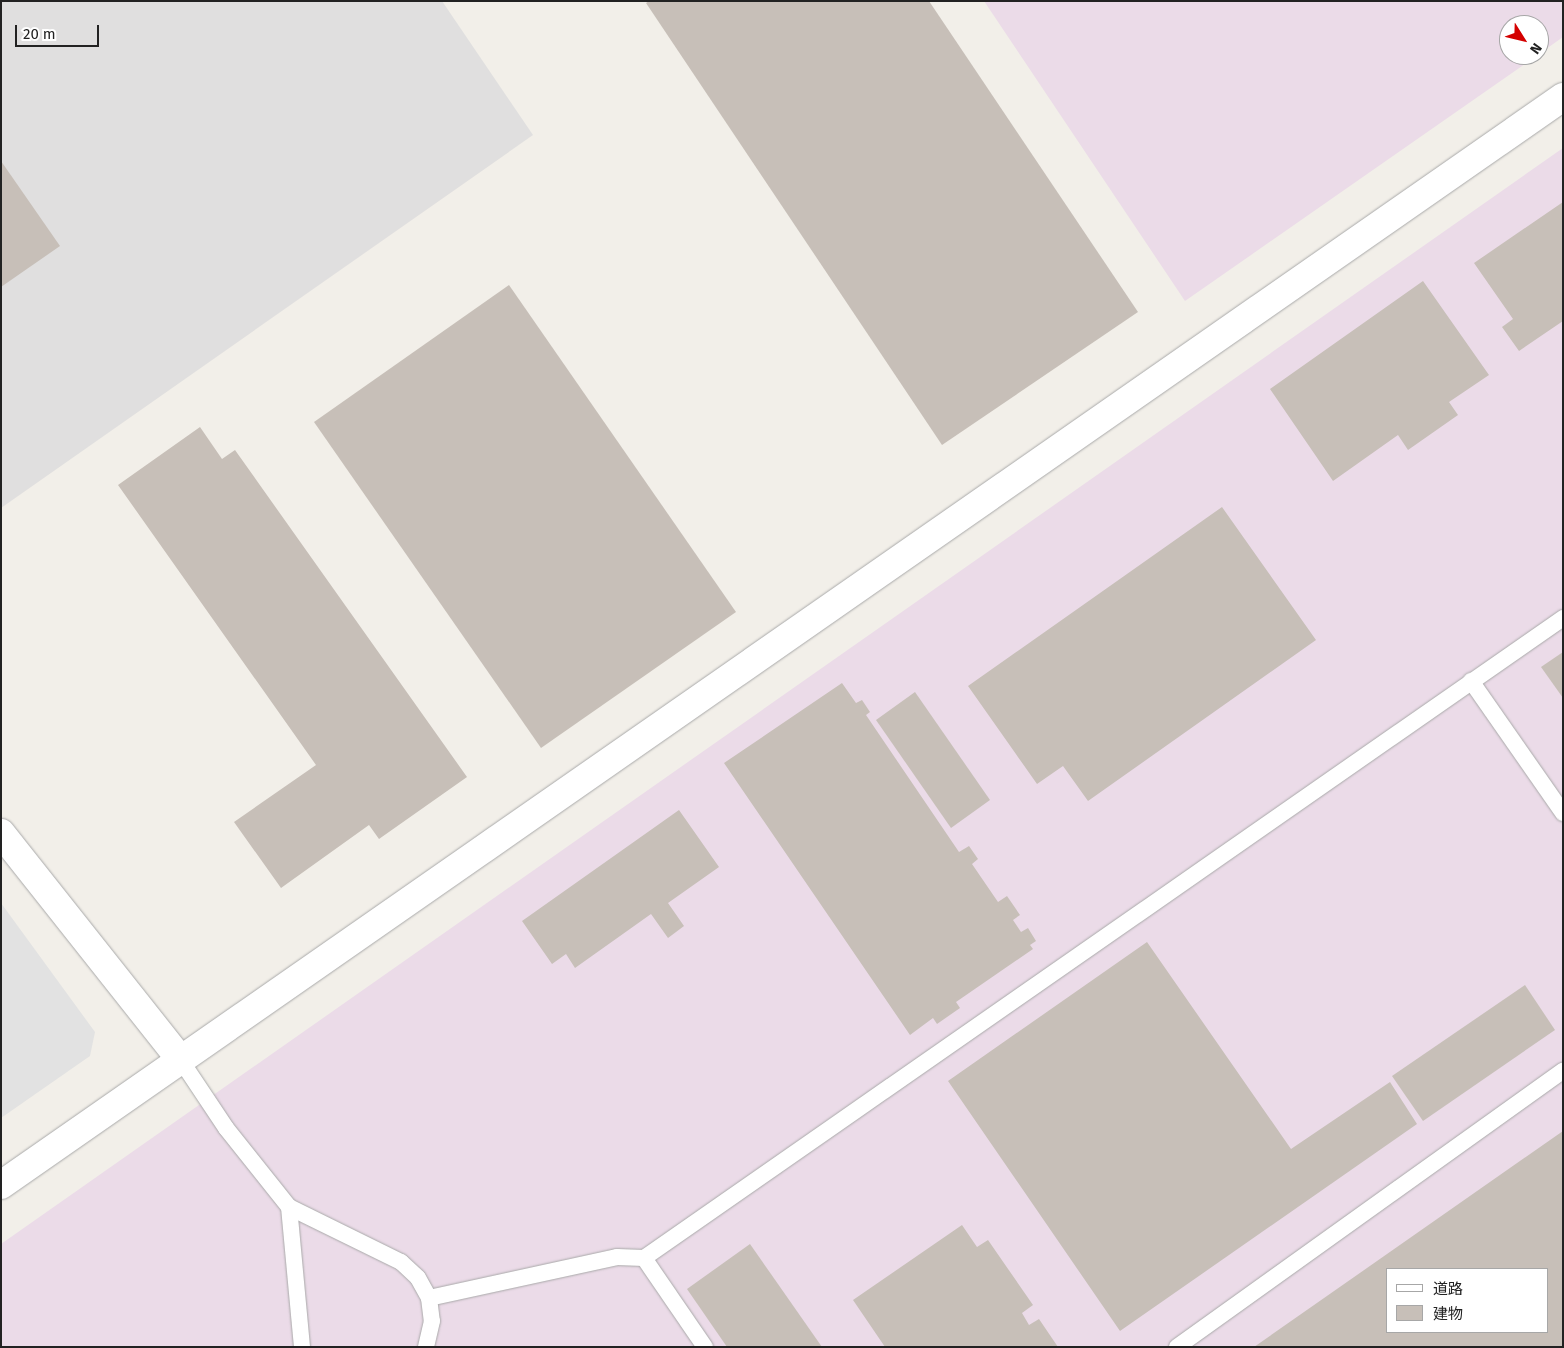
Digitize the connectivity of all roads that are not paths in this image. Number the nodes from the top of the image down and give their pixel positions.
1 (1563, 97) edge
2 (1563, 618) edge
3 (1471, 681) junction
4 (1563, 813) edge
5 (1, 833) edge
6 (180, 1059) junction
7 (1563, 1071) edge
8 (1, 1185) edge
9 (289, 1207) junction
10 (644, 1258) junction
11 (429, 1298) junction
12 (302, 1347) edge
13 (426, 1347) edge
14 (705, 1347) edge
15 (1177, 1347) edge

1 - 6 street
2 - 3 lane
3 - 4 lane
3 - 10 lane
5 - 6 street
6 - 8 street
6 - 9 lane
7 - 15 lane
9 - 11 lane
9 - 12 lane
10 - 11 lane
10 - 14 lane
11 - 13 lane

